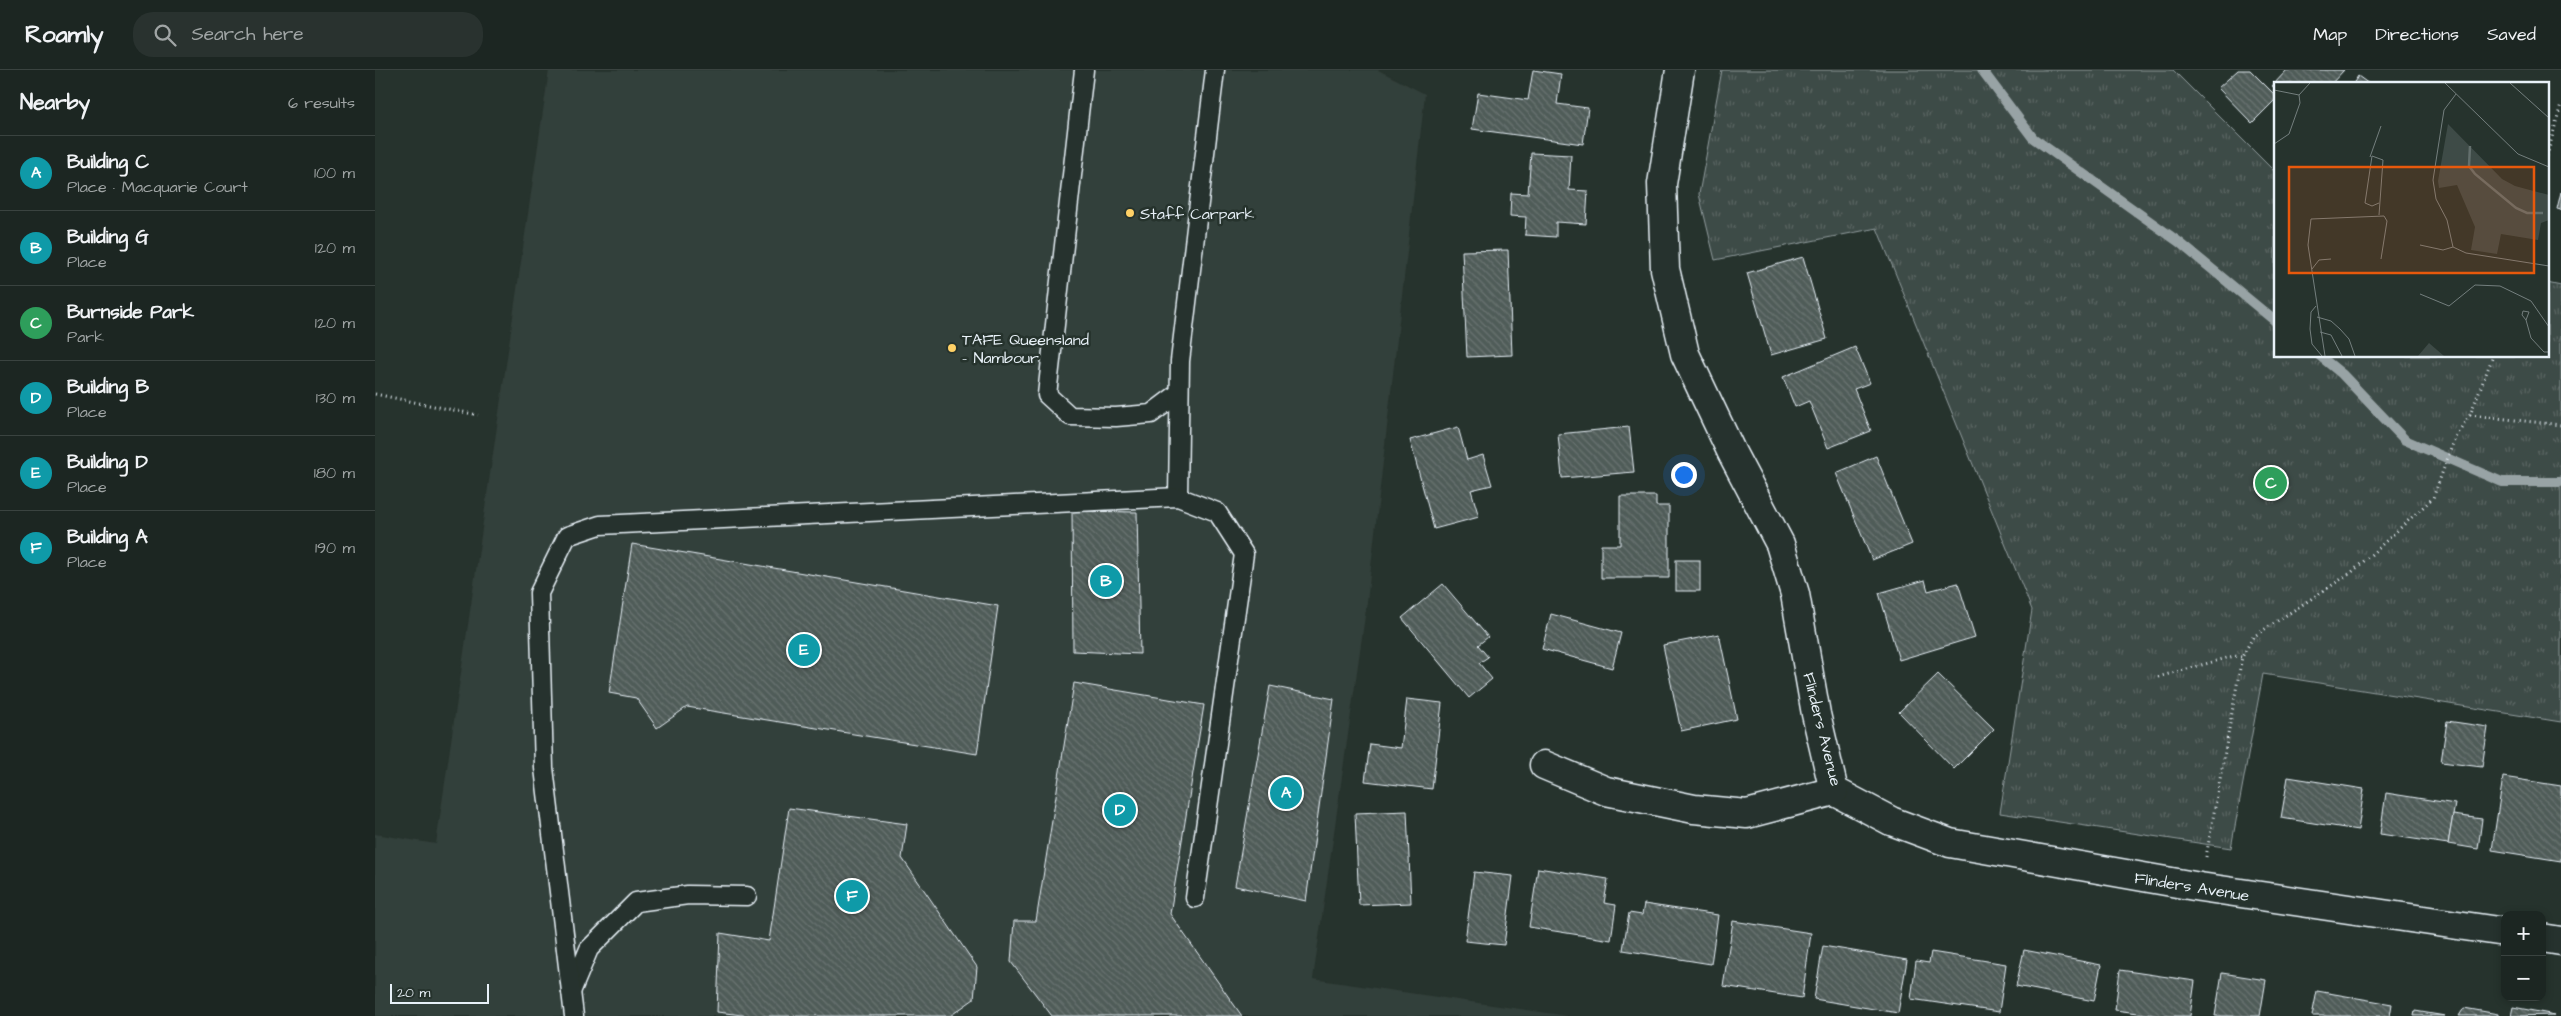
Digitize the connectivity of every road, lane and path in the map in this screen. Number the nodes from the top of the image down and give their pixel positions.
1 (1084, 70) edge
2 (1215, 70) edge
3 (1680, 70) edge
4 (2561, 104) edge
5 (2549, 149) edge
6 (2492, 358) edge
7 (1179, 393) junction
8 (375, 394) edge
9 (478, 416) dead end
10 (2470, 416) junction
11 (2561, 426) edge
12 (1177, 497) junction
13 (2243, 658) junction
14 (2158, 676) dead end
15 (1544, 765) dead end
16 (1834, 791) junction
17 (2200, 888) junction
18 (747, 896) dead end
19 (1195, 898) dead end
20 (2501, 931) edge
21 (2546, 939) edge
22 (2561, 941) edge
23 (571, 993) junction
24 (574, 1016) edge

1 - 7 lane
2 - 7 lane
3 - 16 street, Flinders Avenue
4 - 5 path
6 - 10 path
7 - 12 lane
8 - 9 path
10 - 11 path
10 - 13 path
12 - 19 lane
12 - 23 lane
13 - 14 path
13 - 17 path
15 - 16 street
16 - 17 street, Flinders Avenue
17 - 20 street, Flinders Avenue
18 - 23 lane
21 - 22 street
23 - 24 lane

